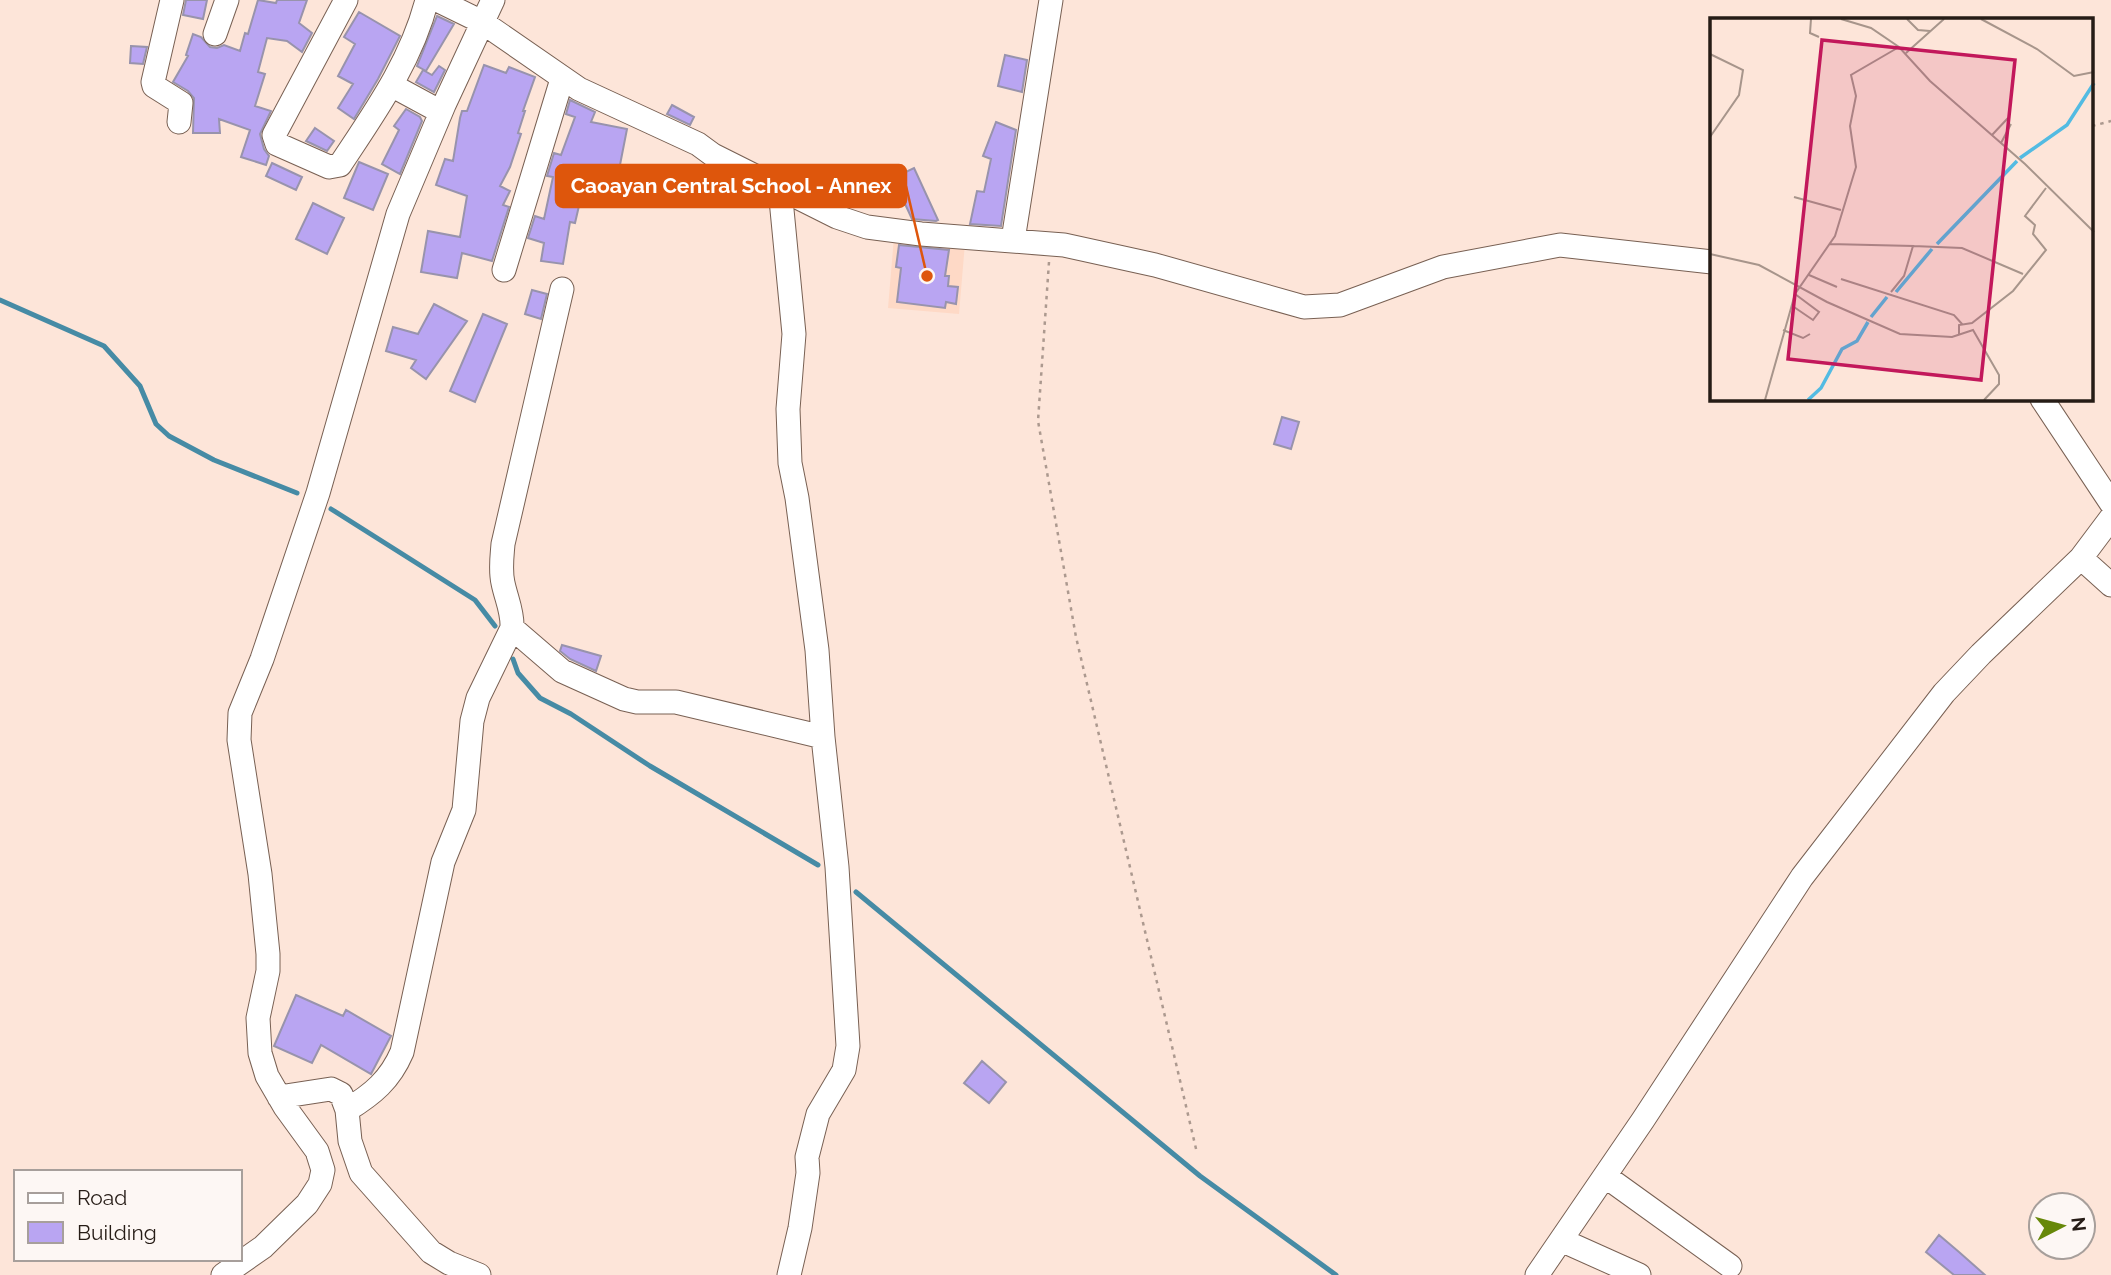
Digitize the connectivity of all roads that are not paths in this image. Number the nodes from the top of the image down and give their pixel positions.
1 (172, 0) edge
2 (227, 0) edge
3 (346, 0) edge
4 (427, 0) edge
5 (437, 0) edge
6 (493, 0) edge
7 (1051, 0) edge
8 (482, 22) junction
9 (215, 34) dead end
10 (562, 79) junction
11 (393, 86) junction
12 (441, 112) junction
13 (179, 122) dead end
14 (780, 189) junction
15 (1024, 241) junction
16 (1710, 262) edge
17 (504, 270) dead end
18 (562, 289) dead end
19 (2043, 401) edge
20 (2111, 503) edge
21 (2111, 518) edge
22 (2081, 558) junction
23 (2111, 585) edge
24 (512, 628) junction
25 (823, 737) junction
26 (279, 1097) junction
27 (347, 1110) junction
28 (1605, 1176) junction
29 (1561, 1240) junction
30 (1730, 1266) dead end
31 (223, 1275) edge
32 (479, 1275) edge
33 (789, 1275) edge
34 (1536, 1275) edge
35 (1639, 1275) edge

1 - 13 street
2 - 9 street
3 - 11 street
4 - 11 street
5 - 8 street
6 - 8 street
7 - 15 street
8 - 10 street
8 - 12 street
10 - 14 street
10 - 17 street
11 - 12 street
12 - 26 street
14 - 15 street
14 - 25 street
15 - 16 street
18 - 24 street
19 - 20 street
21 - 22 street
22 - 23 street
22 - 28 street
24 - 25 street
24 - 27 street
25 - 33 street
26 - 27 street
26 - 31 street
27 - 32 street
28 - 29 street
28 - 30 street
29 - 34 street
29 - 35 street

